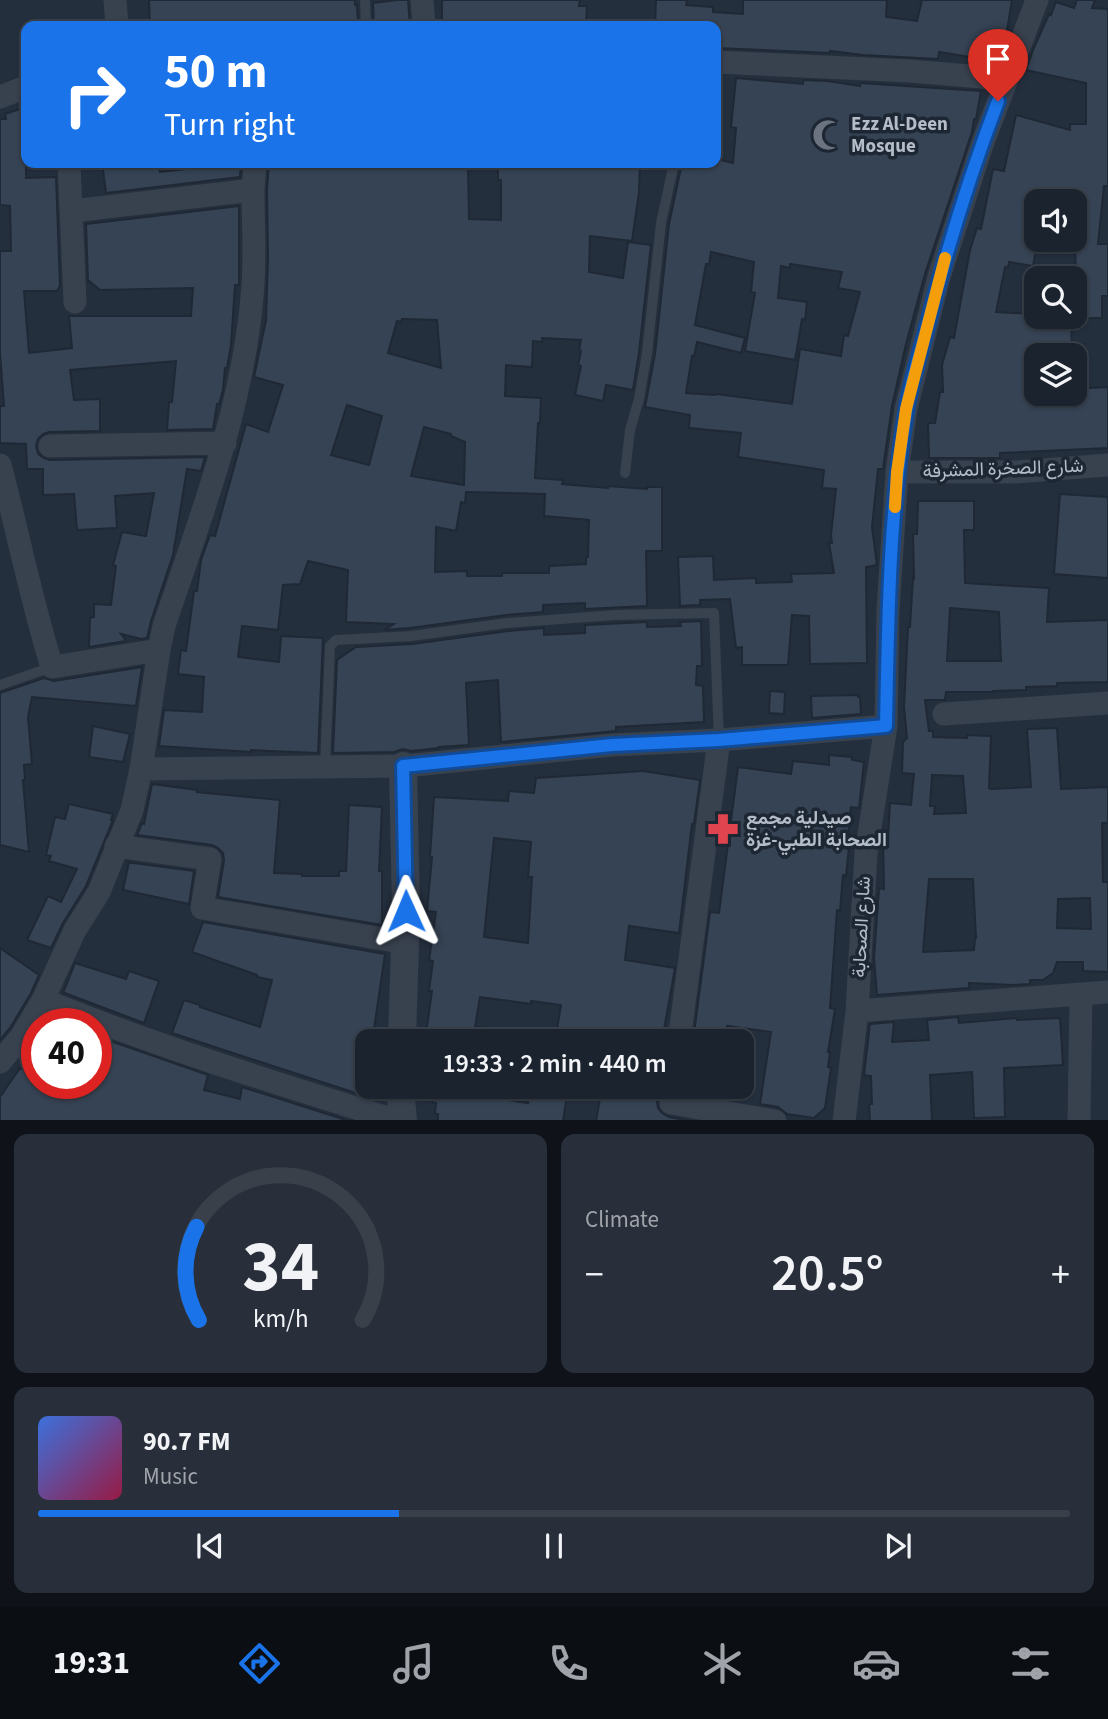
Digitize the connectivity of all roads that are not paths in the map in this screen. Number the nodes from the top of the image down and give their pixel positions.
1 (115, 0) edge
2 (365, 0) edge
3 (422, 0) edge
4 (1037, 0) edge
5 (117, 21) edge
6 (366, 21) edge
7 (424, 21) edge
8 (721, 62) edge
9 (1006, 79) junction
10 (21, 89) edge
11 (0, 97) edge
12 (69, 168) edge
13 (255, 168) edge
14 (673, 168) edge
15 (253, 190) junction
16 (72, 211) junction
17 (75, 302) dead end
18 (225, 443) junction
19 (50, 446) dead end
20 (0, 465) edge
21 (1108, 465) edge
22 (897, 472) junction
23 (625, 473) dead end
24 (159, 650) junction
25 (52, 667) junction
26 (0, 685) edge
27 (1108, 703) edge
28 (944, 715) dead end
29 (886, 726) junction
30 (719, 740) junction
31 (325, 766) junction
32 (403, 766) junction
33 (141, 769) junction
34 (117, 845) junction
35 (406, 943) junction
36 (1108, 992) edge
37 (1081, 995) junction
38 (43, 1000) junction
39 (857, 1011) junction
40 (402, 1029) edge
41 (681, 1029) edge
42 (0, 1062) edge
43 (401, 1099) edge
44 (672, 1099) edge
45 (759, 1119) edge
46 (395, 1120) edge
47 (403, 1120) edge
48 (844, 1120) edge
49 (1079, 1120) edge

1 - 5 street
2 - 6 lane
3 - 7 street
4 - 9 street, شارع الصحابة
8 - 9 street
9 - 22 street, شارع الصحابة
10 - 11 street
12 - 16 street
13 - 15 street
14 - 23 lane
15 - 16 street
15 - 18 street
16 - 17 street
18 - 19 street
18 - 24 street
20 - 25 street
21 - 22 street, شارع الصخرة المشرفة
22 - 29 street, شارع الصحابة
24 - 25 street
24 - 33 street
25 - 26 lane
27 - 28 street
29 - 30 street
29 - 39 street, شارع الصحابة
30 - 31 lane
30 - 32 street
30 - 41 street
31 - 32 street
31 - 33 street
32 - 35 street
33 - 34 street
34 - 35 street
34 - 38 street
35 - 40 street
36 - 37 street
37 - 39 street
37 - 49 street
38 - 42 street
38 - 46 street
39 - 48 street, شارع الصحابة
43 - 47 street
44 - 45 street

